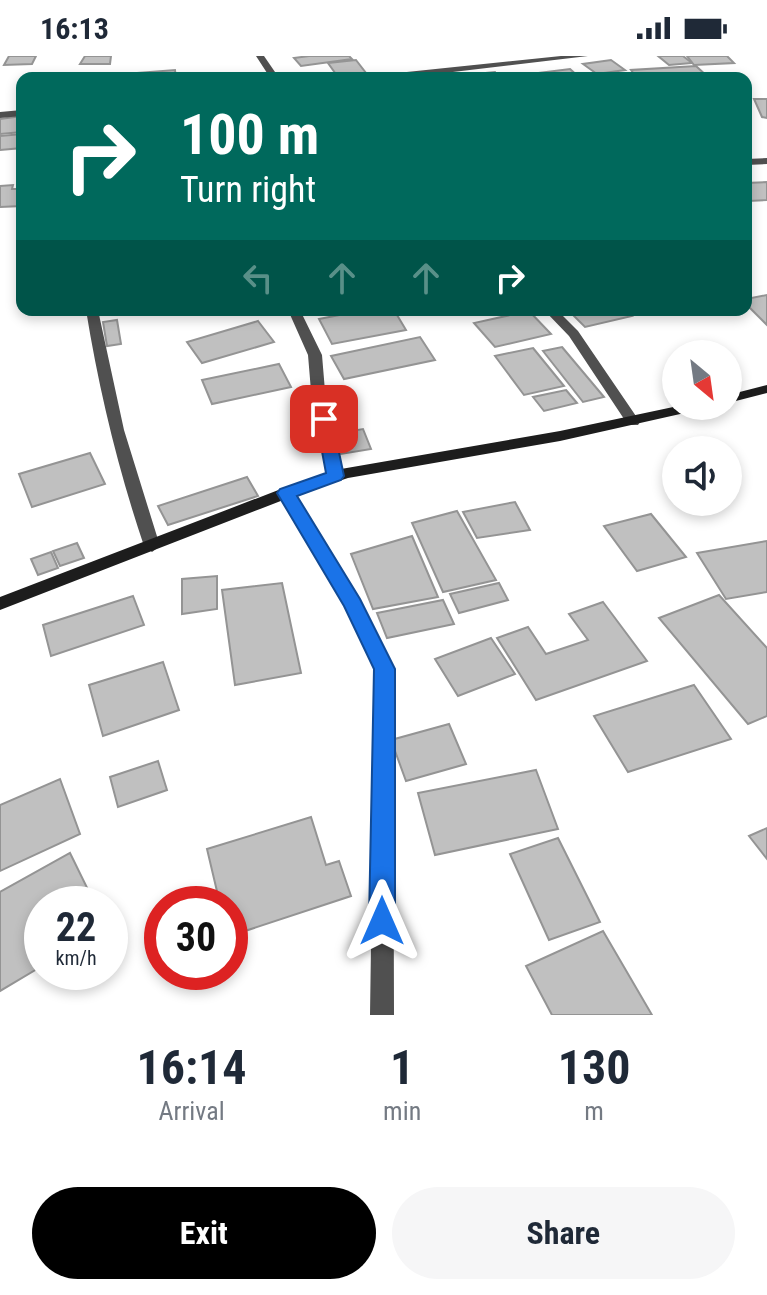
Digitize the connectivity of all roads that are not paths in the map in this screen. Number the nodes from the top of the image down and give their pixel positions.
1 (584, 56) edge
2 (447, 72) edge
3 (93, 316) edge
4 (297, 316) edge
5 (556, 316) edge
6 (767, 389) edge
7 (742, 395) edge
8 (662, 415) edge
9 (633, 422) junction
10 (335, 476) junction
11 (286, 493) junction
12 (152, 546) junction
13 (2, 600) edge
14 (382, 1015) edge

1 - 2 street
3 - 12 street
4 - 10 street
5 - 9 street
6 - 7 street
8 - 9 street
9 - 10 street
10 - 11 street
11 - 12 street
11 - 14 street
12 - 13 street

